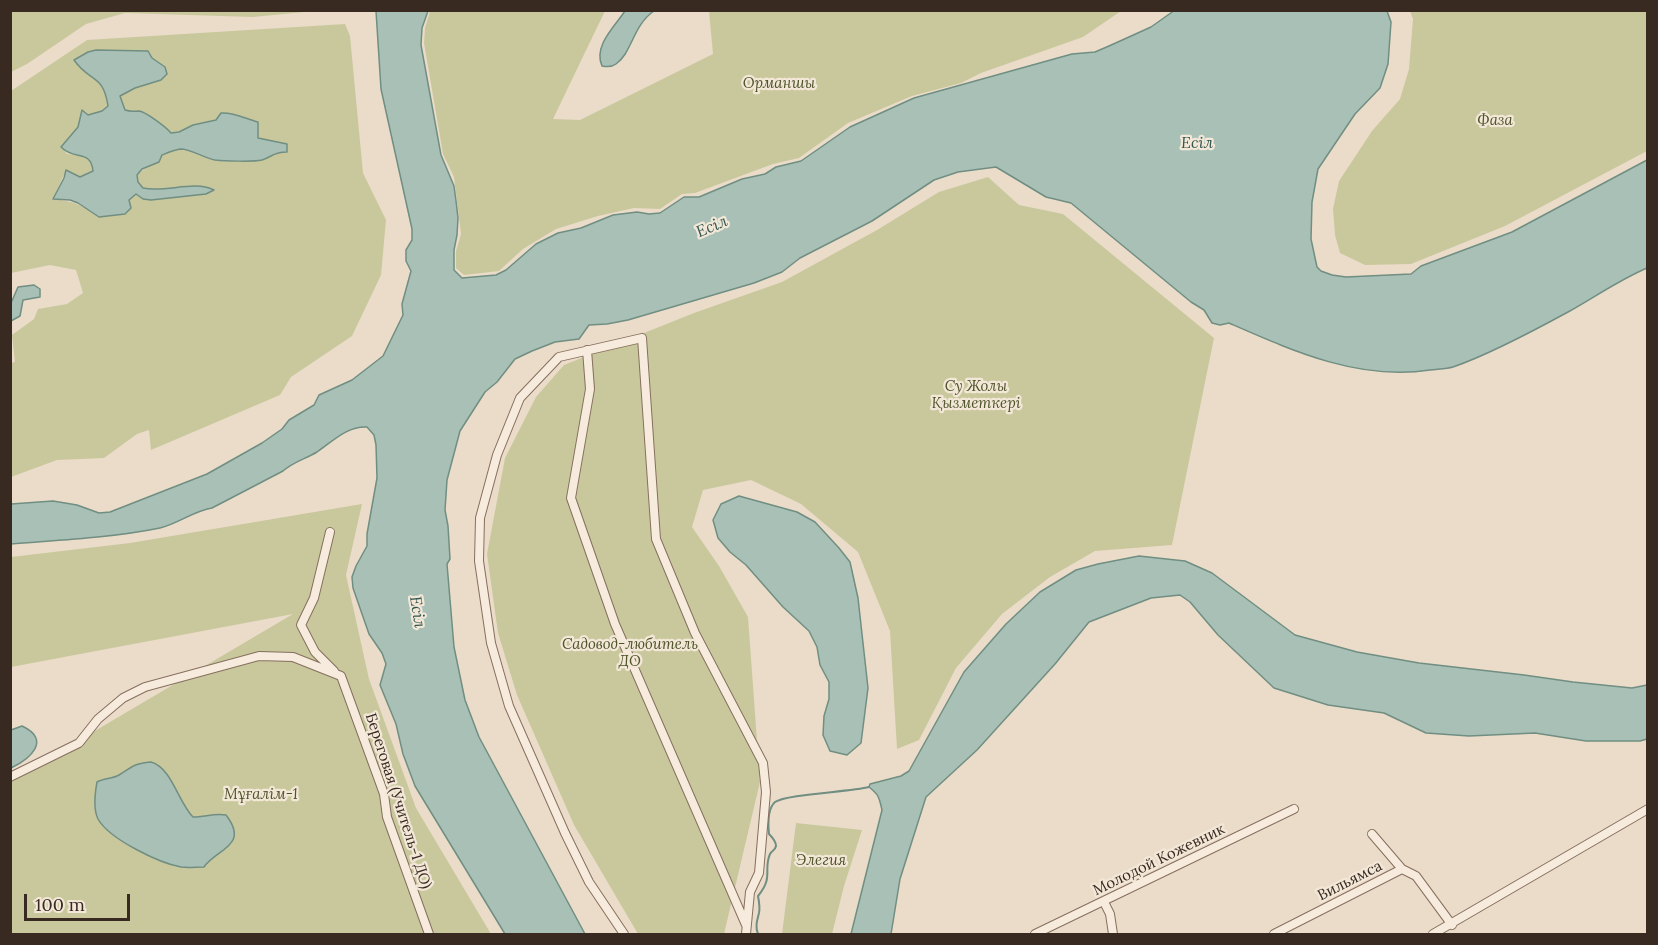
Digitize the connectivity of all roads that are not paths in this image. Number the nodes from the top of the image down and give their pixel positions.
1 (587, 350) junction
2 (330, 532) dead end
3 (339, 675) junction
4 (10, 777) edge
5 (1294, 808) dead end
6 (1647, 809) edge
7 (1372, 834) dead end
8 (1402, 869) junction
9 (1104, 902) junction
10 (1452, 925) junction
11 (746, 930) edge
12 (429, 934) edge
13 (624, 934) edge
14 (1035, 934) edge
15 (1113, 934) edge
16 (1274, 934) edge
17 (1433, 934) edge

1 - 11 street
1 - 11 street
1 - 13 street
2 - 3 street
3 - 4 street
3 - 12 street, Береговая (Учитель-1 ДО)
5 - 9 street, Молодой Кожевник
6 - 10 street
7 - 8 street
8 - 10 street, Вильямса
8 - 16 street, Вильямса
9 - 14 street, Молодой Кожевник
9 - 15 street
10 - 17 street

